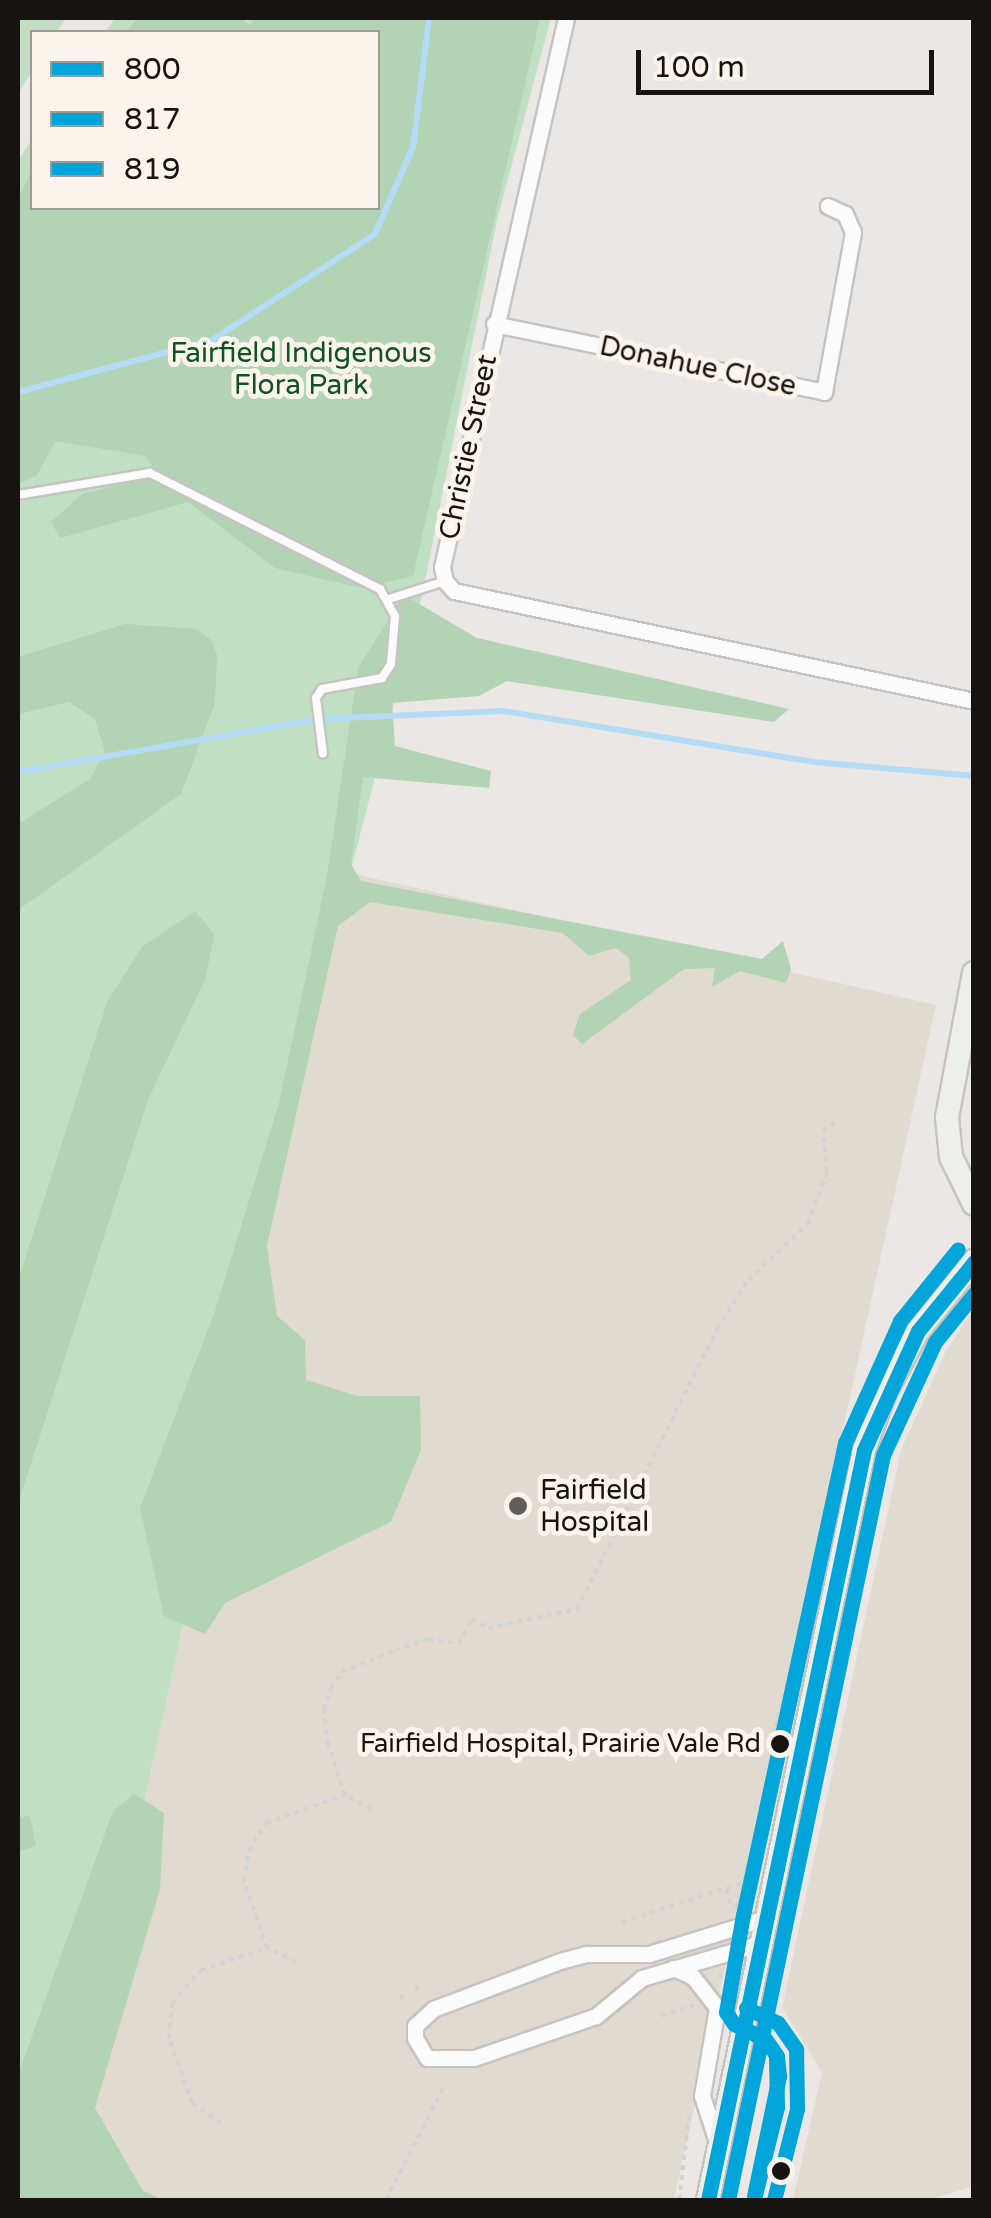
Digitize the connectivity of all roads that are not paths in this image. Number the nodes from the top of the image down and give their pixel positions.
1 (566, 18) edge
2 (828, 206) dead end
3 (494, 324) junction
4 (18, 494) edge
5 (445, 581) junction
6 (389, 599) junction
7 (974, 701) edge
8 (323, 754) dead end
9 (974, 973) edge
10 (974, 1204) edge
11 (974, 1262) edge
12 (763, 1919) junction
13 (758, 1944) junction
14 (673, 1968) junction
15 (746, 2008) junction
16 (719, 2149) junction
17 (708, 2200) edge
18 (774, 2200) edge

1 - 3 street, Christie Street
2 - 3 street, Donahue Close
3 - 5 street, Christie Street
4 - 6 lane
5 - 6 lane
5 - 7 street
6 - 8 lane
9 - 10 main road
11 - 12 main road
12 - 13 main road
12 - 14 street
13 - 14 street
13 - 15 main road
14 - 16 street
15 - 16 main road
15 - 18 lane
16 - 17 main road

